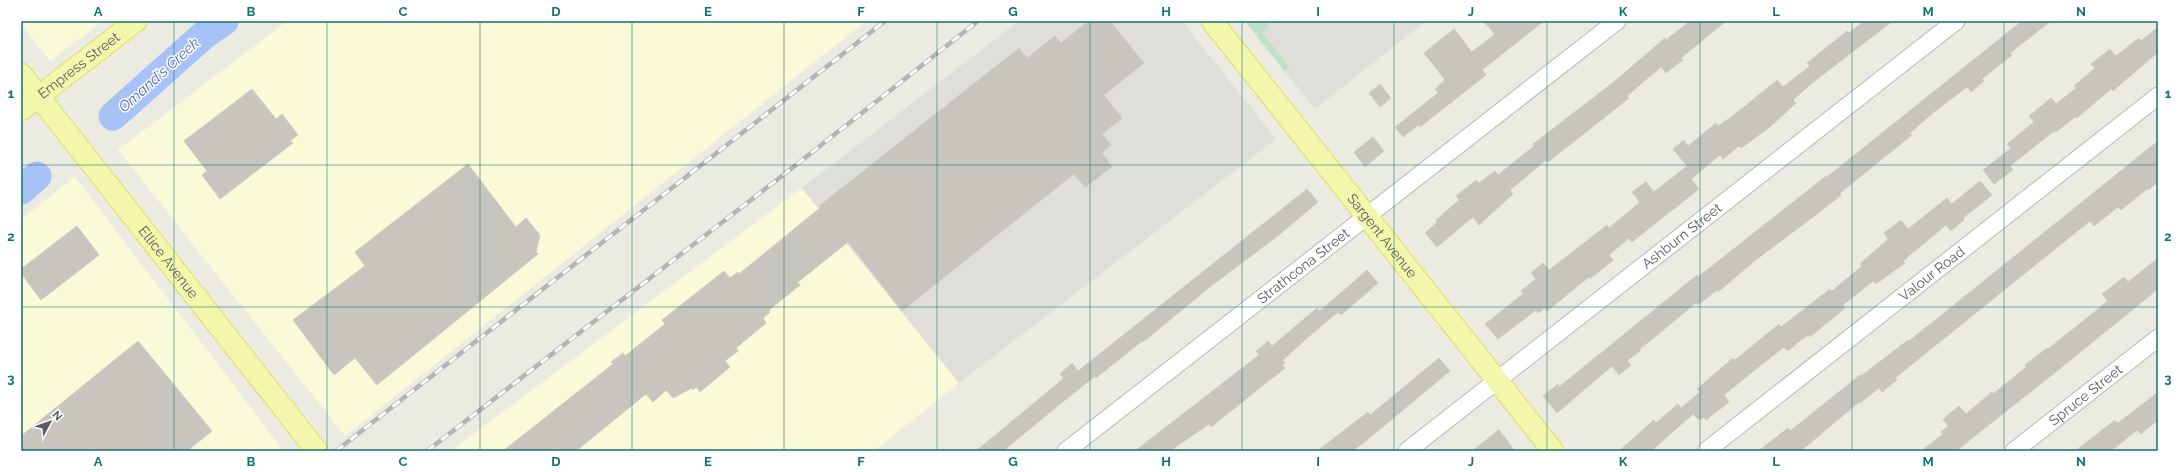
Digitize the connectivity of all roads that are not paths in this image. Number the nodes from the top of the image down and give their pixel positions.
1 (136, 21) edge
2 (1212, 21) edge
3 (1616, 21) edge
4 (1956, 21) edge
5 (21, 74) edge
6 (39, 96) junction
7 (2158, 96) edge
8 (21, 110) edge
9 (1365, 216) junction
10 (2158, 338) edge
11 (1498, 380) junction
12 (317, 451) edge
13 (1066, 451) edge
14 (1407, 451) edge
15 (1554, 451) edge
16 (1706, 451) edge
17 (2014, 451) edge

1 - 6 main road, Empress Street
2 - 9 main road, Sargent Avenue
3 - 9 street, Strathcona Street
4 - 11 street, Ashburn Street
5 - 6 main road, Ellice Avenue
6 - 8 main road, Empress Street
6 - 12 main road, Ellice Avenue
7 - 16 street, Valour Road
9 - 11 main road, Sargent Avenue
9 - 13 street, Strathcona Street
10 - 17 street, Spruce Street
11 - 14 street, Ashburn Street
11 - 15 main road, Sargent Avenue

